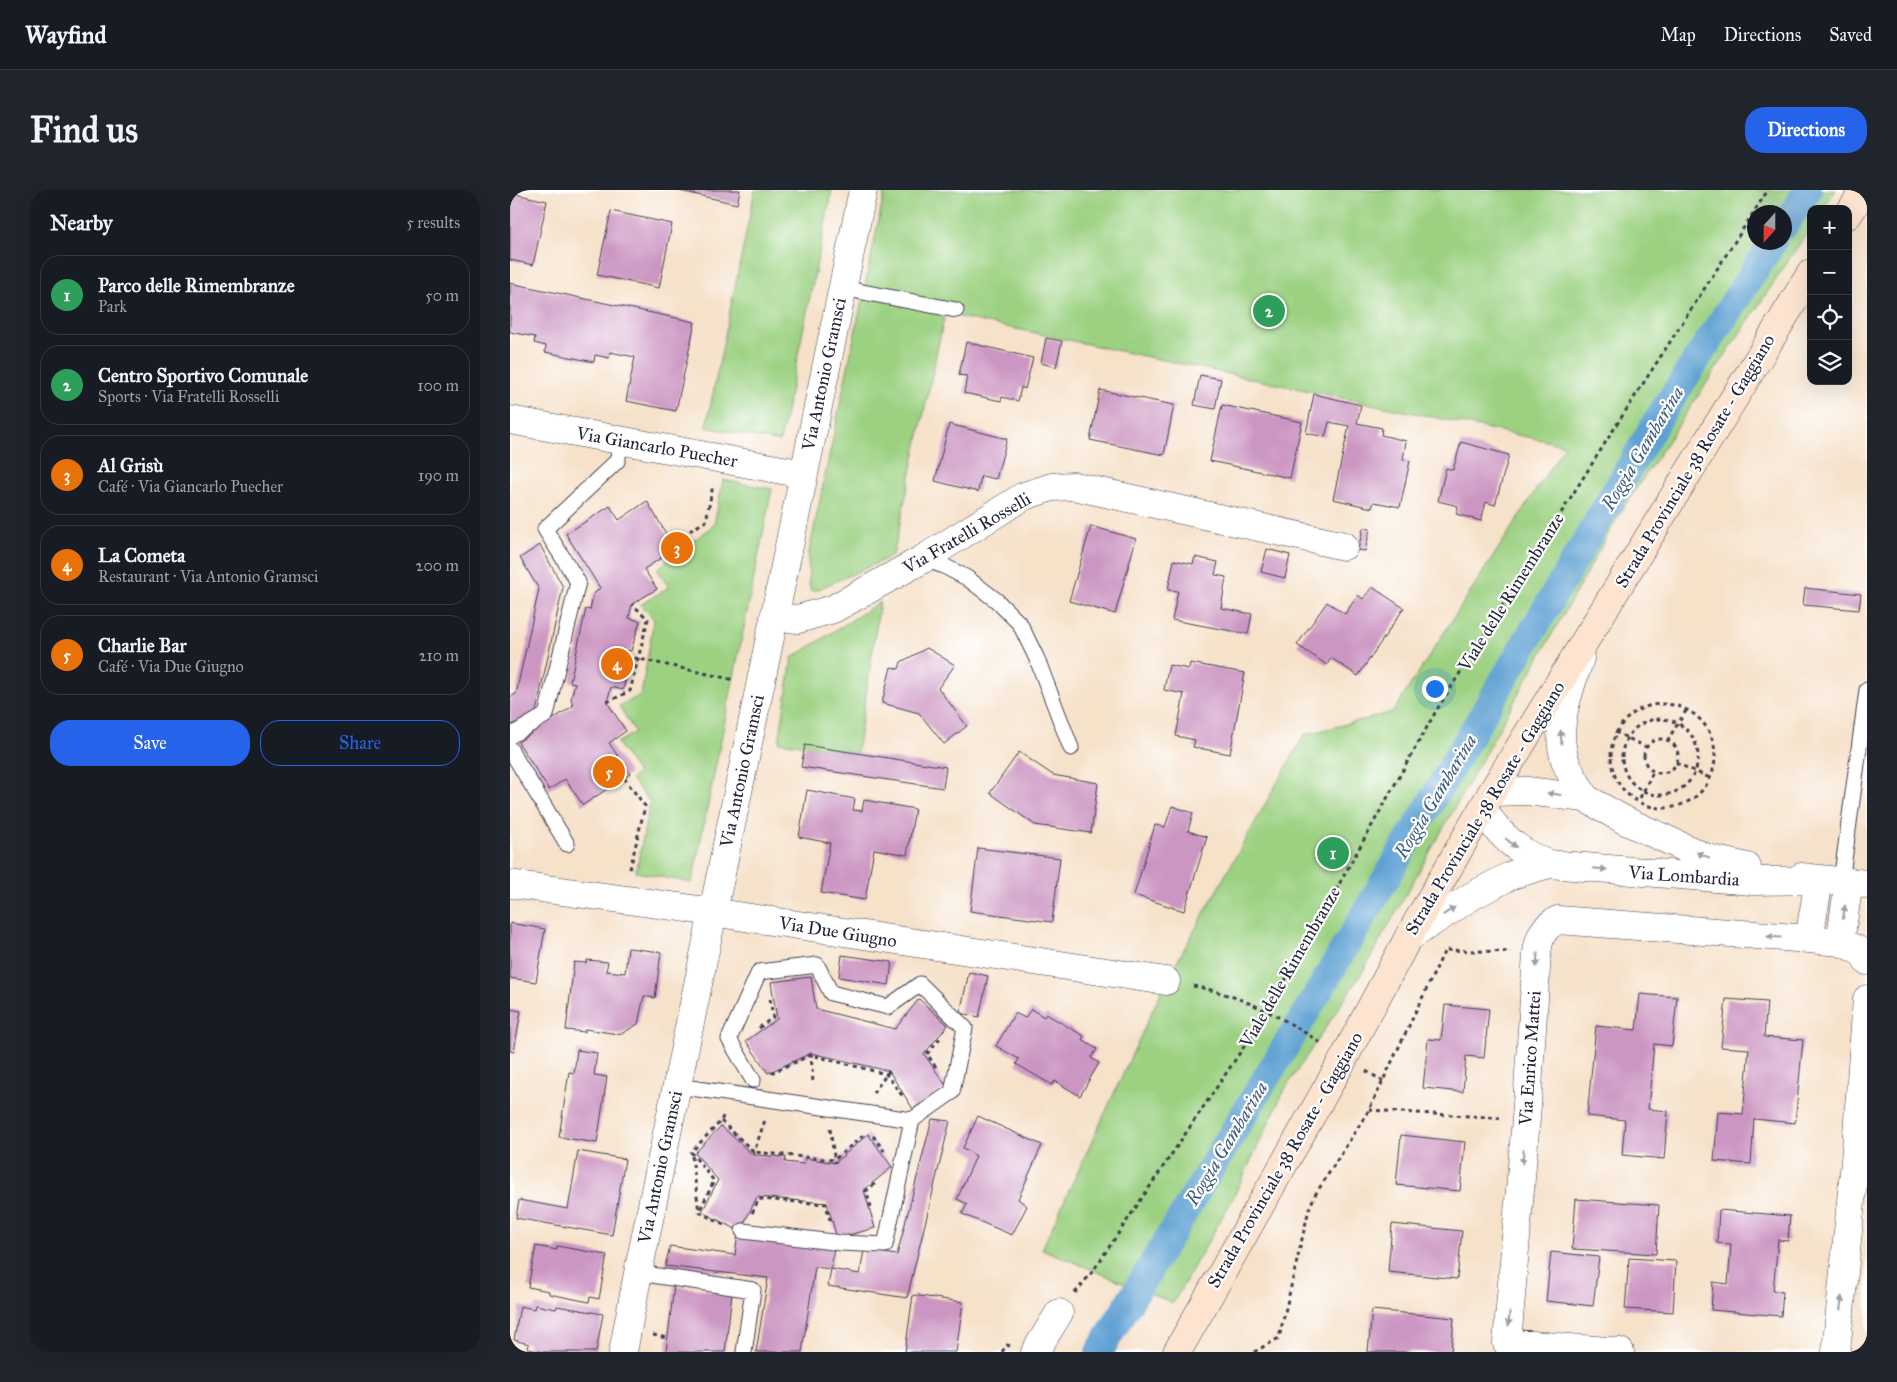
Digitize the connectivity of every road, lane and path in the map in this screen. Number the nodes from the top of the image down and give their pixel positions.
1 (863, 190) edge
2 (1768, 190) edge
3 (1864, 190) edge
4 (1852, 209) edge
5 (1807, 280) edge
6 (842, 288) junction
7 (956, 310) dead end
8 (510, 420) edge
9 (622, 440) junction
10 (718, 458) junction
11 (804, 474) junction
12 (668, 537) dead end
13 (1344, 546) dead end
14 (923, 560) junction
15 (632, 604) dead end
16 (774, 617) junction
17 (1584, 642) junction
18 (626, 656) dead end
19 (638, 658) junction
20 (760, 686) junction
21 (1867, 690) edge
22 (607, 702) dead end
23 (1687, 709) junction
24 (1678, 723) junction
25 (1615, 732) junction
26 (510, 736) edge
27 (1627, 737) junction
28 (1667, 741) junction
29 (1646, 747) junction
30 (1071, 748) dead end
31 (510, 749) edge
32 (1676, 763) junction
33 (1696, 772) junction
34 (624, 778) dead end
35 (1710, 778) junction
36 (1585, 798) junction
37 (1488, 801) junction
38 (567, 844) dead end
39 (1549, 864) junction
40 (1844, 882) edge
41 (510, 884) edge
42 (622, 900) junction
43 (713, 912) junction
44 (1408, 938) junction
45 (1808, 939) junction
46 (1840, 942) junction
47 (1537, 953) junction
48 (1867, 961) edge
49 (1166, 981) joint
50 (769, 989) dead end
51 (1867, 1000) edge
52 (1268, 1011) junction
53 (757, 1029) dead end
54 (945, 1032) dead end
55 (1310, 1036) dead end
56 (811, 1054) junction
57 (887, 1073) junction
58 (941, 1074) dead end
59 (759, 1078) joint
60 (676, 1086) junction
61 (814, 1092) dead end
62 (872, 1095) dead end
63 (907, 1103) dead end
64 (727, 1109) dead end
65 (1369, 1110) junction
66 (767, 1115) dead end
67 (1526, 1119) junction
68 (912, 1120) junction
69 (721, 1121) junction
70 (830, 1125) dead end
71 (859, 1129) dead end
72 (869, 1131) junction
73 (691, 1152) junction
74 (885, 1152) dead end
75 (753, 1154) junction
76 (834, 1161) junction
77 (881, 1178) dead end
78 (872, 1210) dead end
79 (699, 1212) junction
80 (831, 1222) dead end
81 (743, 1231) junction
82 (638, 1273) junction
83 (1058, 1313) joint
84 (649, 1335) dead end
85 (668, 1338) dead end
86 (623, 1352) edge
87 (744, 1352) edge
88 (1035, 1352) edge
89 (1177, 1352) edge
90 (1254, 1352) edge
91 (1620, 1352) edge
92 (1836, 1352) edge

1 - 6 street, Via Antonio Gramsci
2 - 52 path, Viale delle Rimembranze
3 - 4 street
5 - 17 street, Strada Provinciale 38 Rosate - Gaggiano
6 - 7 lane
6 - 11 street, Via Antonio Gramsci
8 - 9 street, Via Giancarlo Puecher
9 - 10 street, Via Giancarlo Puecher
9 - 26 lane
10 - 11 street, Via Giancarlo Puecher
10 - 12 path
11 - 16 street, Via Antonio Gramsci
13 - 14 street, Via Fratelli Rosselli
14 - 16 street, Via Fratelli Rosselli
14 - 30 lane
15 - 19 path
16 - 20 street, Via Antonio Gramsci
36 -> 17 street
17 - 37 street, Strada Provinciale 38 Rosate - Gaggiano
18 - 19 path
19 - 20 path
19 - 22 path
20 - 43 street, Via Antonio Gramsci
21 - 40 lane
23 - 24 path
23 - 25 path
23 - 35 path
24 - 27 path
24 - 28 path
24 - 33 path
25 - 27 path
25 - 35 path
27 - 29 path
27 - 33 path
28 - 29 path
28 - 32 path
29 - 32 path
31 - 38 lane
32 - 33 path
33 - 35 path
34 - 42 path
36 -> 37 street, Via Lombardia
40 -> 36 street, Via Lombardia
37 -> 39 street, Via Lombardia
37 - 44 street, Strada Provinciale 38 Rosate - Gaggiano
39 -> 40 street, Via Lombardia
44 -> 39 street, Via Lombardia
40 - 45 street
46 -> 40 street
41 - 42 street, Via Due Giugno
42 - 43 street, Via Due Giugno
43 - 49 street, Via Due Giugno
43 - 60 street, Via Antonio Gramsci
44 - 89 street, Strada Provinciale 38 Rosate - Gaggiano
45 - 46 street, Via Enrico Mattei
45 -> 47 street, Via Enrico Mattei
46 - 48 street, Via Enrico Mattei
47 - 65 path
47 -> 67 street, Via Enrico Mattei
49 - 52 path
50 - 53 path
92 -> 51 street
52 - 55 path
52 - 83 path, Viale delle Rimembranze
54 - 58 path
56 - 57 path
56 - 59 path
56 - 61 path
57 - 62 path
57 - 63 path
59 - 68 lane
60 - 68 lane
60 - 82 street, Via Antonio Gramsci
64 - 69 path
65 - 67 path
65 - 90 path
66 - 75 path
67 -> 91 street, Via Enrico Mattei
68 - 81 lane
69 - 73 path
69 - 75 path
70 - 76 path
71 - 72 path
72 - 74 path
72 - 76 path
73 - 79 path
73 - 79 path
75 - 76 path
77 - 78 path
79 - 81 path
80 - 81 path
82 - 86 street, Via Antonio Gramsci
82 - 87 lane
83 - 88 street
84 - 85 path

